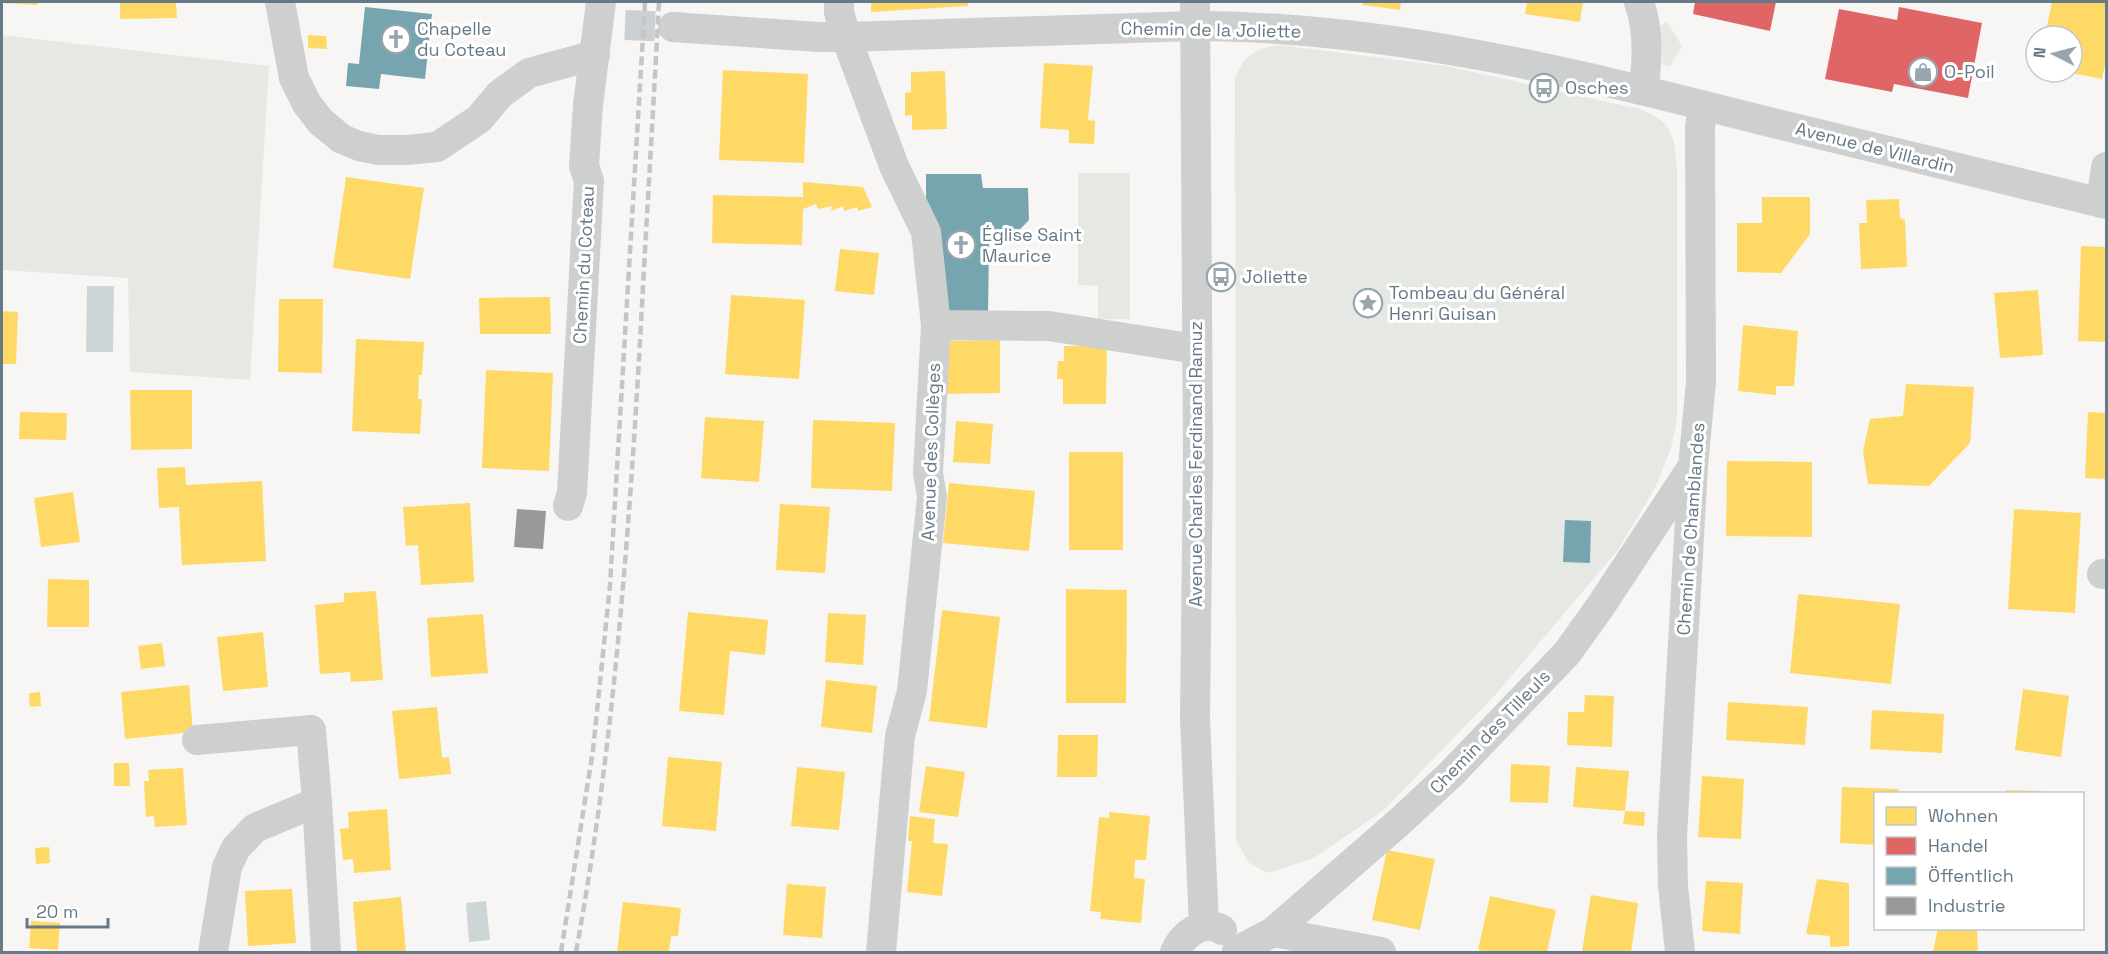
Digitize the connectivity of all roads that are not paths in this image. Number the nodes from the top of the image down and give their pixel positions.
1 (280, 2) edge
2 (839, 2) edge
3 (1640, 2) edge
4 (1195, 14) edge
5 (608, 17) edge
6 (673, 27) tunnel mouth
7 (846, 37) junction
8 (595, 55) junction
9 (1643, 90) junction
10 (1703, 105) junction
11 (2106, 167) edge
12 (2104, 204) edge
13 (936, 325) junction
14 (1196, 349) junction
15 (1693, 466) junction
16 (568, 506) dead end
17 (197, 740) dead end
18 (317, 802) junction
19 (1204, 926) junction
20 (1273, 932) junction
21 (213, 952) edge
22 (326, 952) edge
23 (881, 952) edge
24 (1174, 952) edge
25 (1237, 952) edge
26 (1381, 952) edge
27 (1680, 952) edge

1 - 8 street
2 - 7 street, Avenue des Collèges
3 - 9 street
4 - 7 street, Chemin de la Joliette
4 - 9 street, Chemin de la Joliette
4 - 14 street, Avenue Charles Ferdinand Ramuz
5 - 8 street, Chemin du Coteau
6 - 7 street
7 - 13 street, Avenue des Collèges
8 - 16 street, Chemin du Coteau
9 - 10 street, Avenue de Villardin
10 - 12 street, Avenue de Villardin
10 - 15 street, Chemin de Chamblandes
11 - 12 street
13 - 14 street
13 - 23 street, Avenue des Collèges
14 - 19 street, Avenue Charles Ferdinand Ramuz
15 - 20 street, Chemin des Tilleuls
15 - 27 street, Chemin de Chamblandes
17 - 18 street
18 - 21 street
18 - 22 street
19 - 24 street
19 - 25 street
20 - 25 street, Chemin des Tilleuls
20 - 26 street

